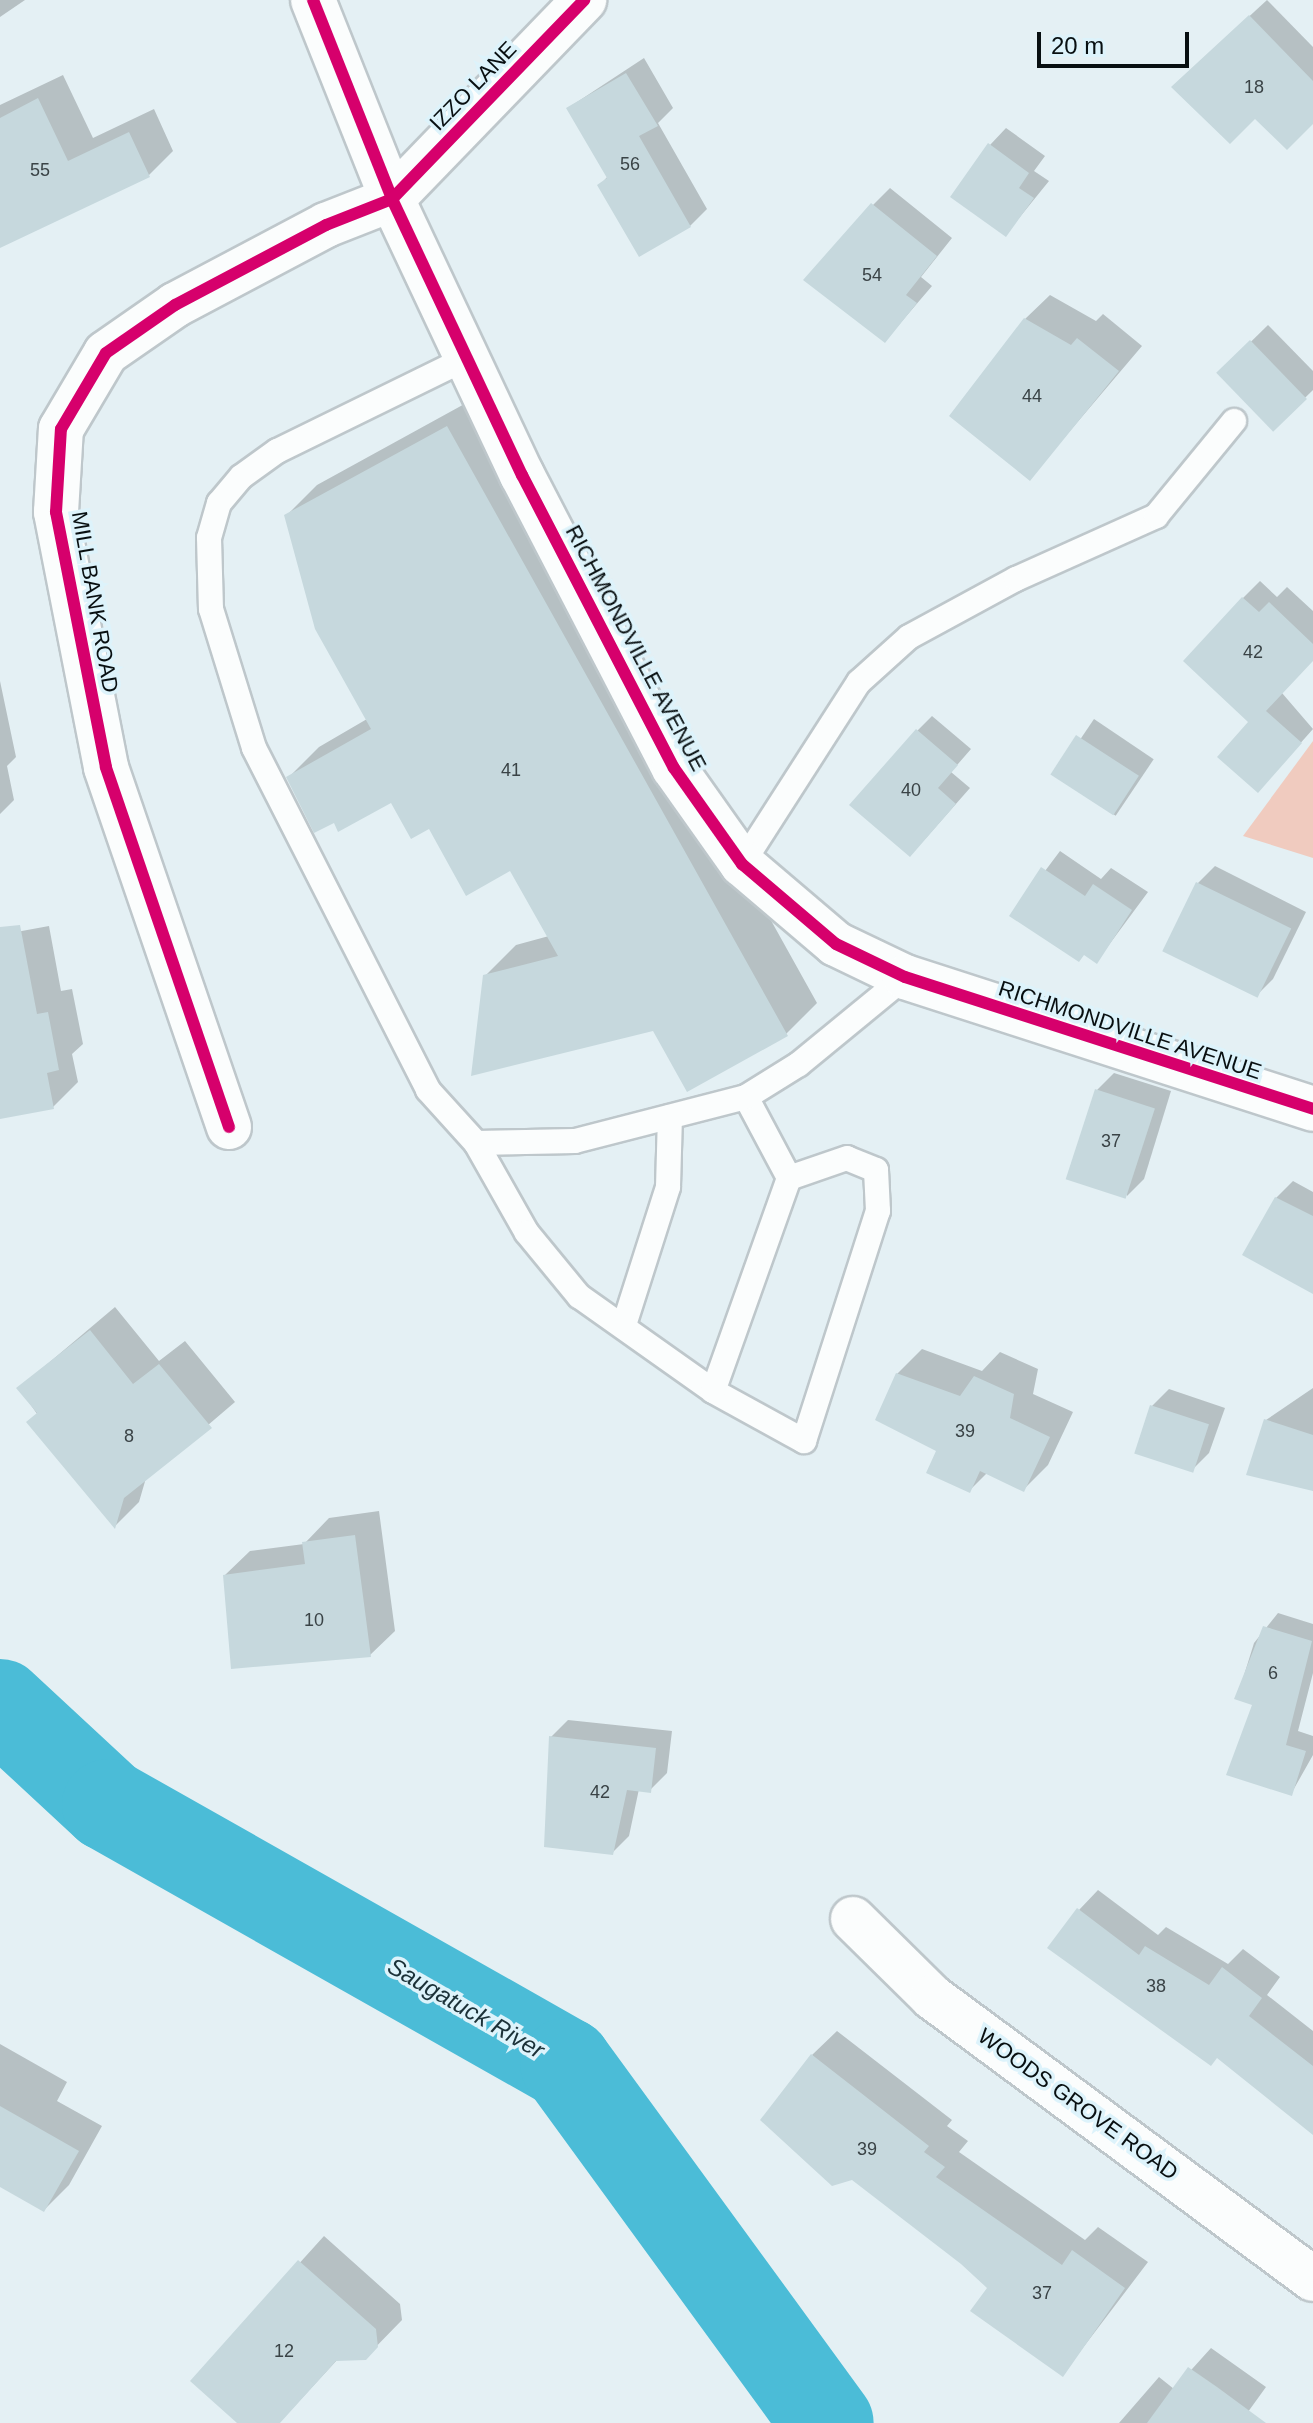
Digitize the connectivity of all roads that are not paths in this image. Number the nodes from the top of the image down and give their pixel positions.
1 (313, 0) edge
2 (584, 0) edge
3 (392, 199) junction
4 (465, 359) junction
5 (1234, 421) dead end
6 (742, 864) junction
7 (905, 977) junction
8 (746, 1097) junction
9 (1313, 1109) edge
10 (670, 1117) junction
11 (229, 1127) dead end
12 (476, 1143) junction
13 (789, 1178) junction
14 (624, 1325) junction
15 (713, 1391) junction
16 (853, 1919) dead end
17 (1313, 2279) edge

1 - 3 street, RICHMONDVILLE AVENUE
2 - 3 street, IZZO LANE
3 - 4 street, RICHMONDVILLE AVENUE
3 - 11 street, MILL BANK ROAD
4 - 6 street, RICHMONDVILLE AVENUE
4 - 12 lane
5 - 6 lane
6 - 7 street, RICHMONDVILLE AVENUE
7 - 8 lane
7 - 9 street, RICHMONDVILLE AVENUE
8 - 10 lane
8 - 13 lane
10 - 12 lane
10 - 14 lane
12 - 14 lane
13 - 15 lane
13 - 15 lane
14 - 15 lane
16 - 17 street, WOODS GROVE ROAD

